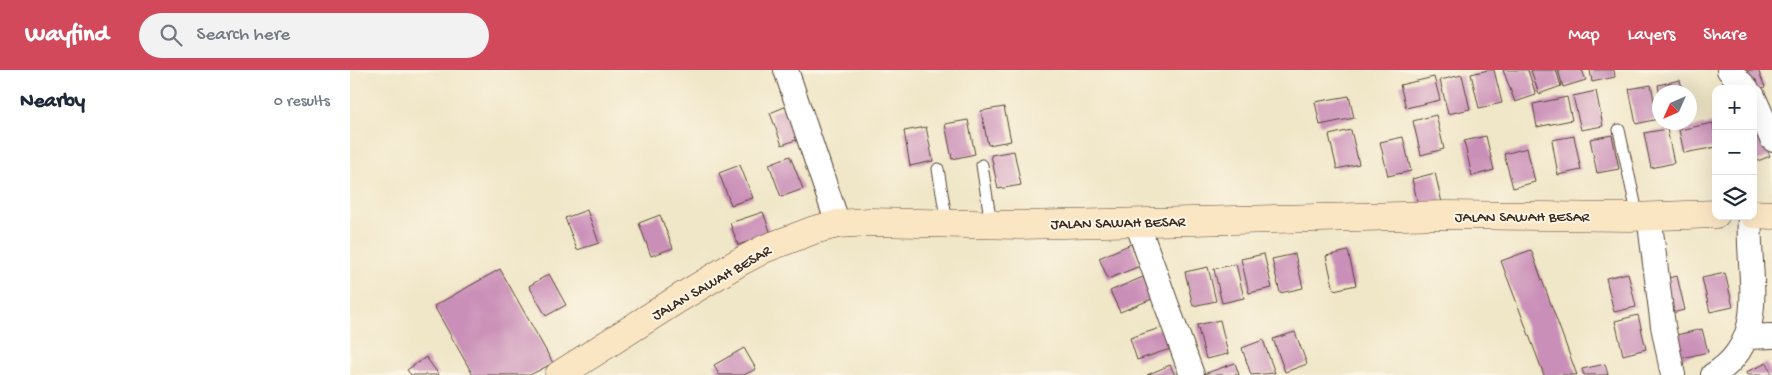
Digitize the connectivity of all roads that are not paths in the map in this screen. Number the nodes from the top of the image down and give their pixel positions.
1 (786, 70) edge
2 (1729, 70) edge
3 (1743, 85) edge
4 (1757, 105) edge
5 (1619, 130) dead end
6 (1772, 139) edge
7 (982, 165) dead end
8 (938, 169) dead end
9 (1712, 214) edge
10 (1757, 215) edge
11 (1772, 215) edge
12 (1643, 217) junction
13 (1751, 220) edge
14 (947, 223) junction
15 (1137, 223) junction
16 (838, 224) junction
17 (990, 224) junction
18 (1772, 336) edge
19 (1747, 337) junction
20 (559, 375) edge
21 (1192, 375) edge
22 (1673, 375) edge
23 (1713, 375) edge

1 - 16 street
2 - 3 street
4 - 6 street
5 - 12 lane
7 - 17 lane
8 - 14 lane
9 - 12 main road, JALAN SAWAH BESAR
10 - 11 main road
12 - 15 main road, JALAN SAWAH BESAR
12 - 22 street
13 - 19 street
14 - 16 main road, JALAN SAWAH BESAR
14 - 17 main road, JALAN SAWAH BESAR
15 - 17 main road, JALAN SAWAH BESAR
15 - 21 street
16 - 20 main road, JALAN SAWAH BESAR
18 - 19 street
19 - 23 street

